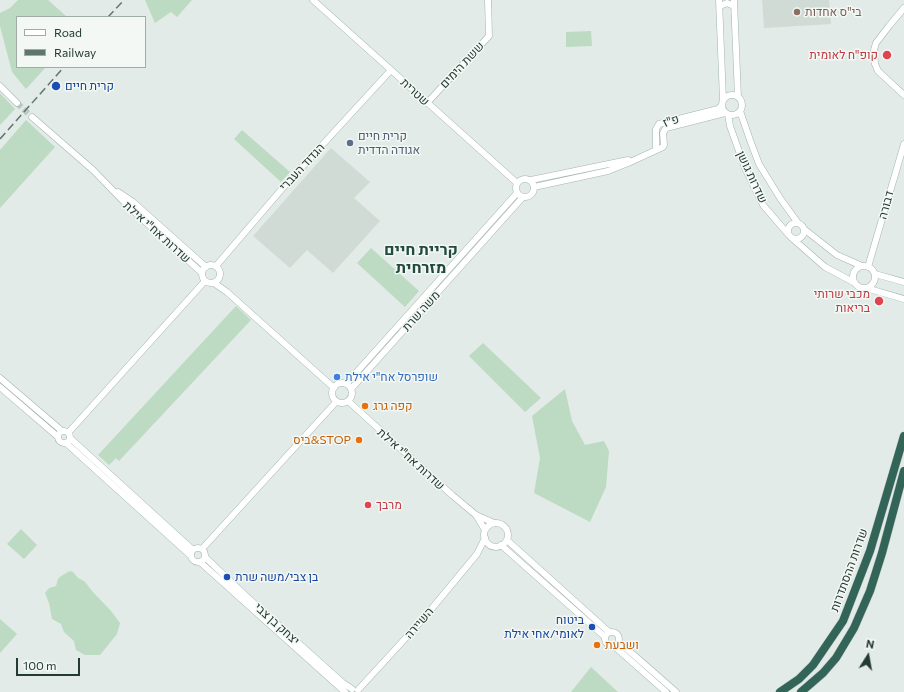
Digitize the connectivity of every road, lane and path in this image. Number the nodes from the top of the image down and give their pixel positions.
1 (313, 0) edge
2 (488, 0) edge
3 (719, 3) edge
4 (734, 3) edge
5 (904, 8) edge
6 (391, 70) junction
7 (0, 86) edge
8 (904, 96) edge
9 (738, 97) junction
10 (723, 102) junction
11 (17, 103) tunnel mouth
12 (427, 103) junction
13 (740, 111) junction
14 (727, 114) junction
15 (32, 117) tunnel mouth
16 (904, 144) edge
17 (656, 150) junction
18 (633, 161) junction
19 (531, 180) junction
20 (517, 183) junction
21 (534, 186) junction
22 (113, 189) junction
23 (520, 195) junction
24 (798, 223) junction
25 (804, 229) junction
26 (788, 234) junction
27 (793, 239) junction
28 (216, 266) junction
29 (865, 266) junction
30 (206, 267) junction
31 (202, 273) junction
32 (875, 274) junction
33 (205, 281) junction
34 (216, 281) junction
35 (904, 282) edge
36 (855, 283) junction
37 (866, 288) junction
38 (904, 299) edge
39 (0, 378) edge
40 (346, 384) junction
41 (0, 387) edge
42 (334, 388) junction
43 (351, 389) junction
44 (348, 401) junction
45 (336, 402) junction
46 (64, 436) junction
47 (904, 436) edge
48 (904, 471) edge
49 (476, 515) junction
50 (494, 523) junction
51 (485, 530) junction
52 (485, 538) junction
53 (507, 540) junction
54 (491, 546) junction
55 (501, 546) junction
56 (202, 549) junction
57 (192, 553) junction
58 (477, 554) junction
59 (202, 559) junction
60 (607, 634) junction
61 (616, 644) junction
62 (352, 691) edge
63 (666, 692) edge
64 (676, 692) edge
65 (780, 692) edge
66 (801, 692) edge

1 - 6 street, שטרית
2 - 12 street, ששת הימים
3 - 4 street
3 - 10 street
4 - 9 street
5 - 8 street
6 - 12 street, שטרית
6 - 28 street, הגדוד העברי
7 - 11 street
9 - 10 street
9 - 13 street
10 - 14 street
10 - 17 street, פ"ז
12 - 20 street, שטרית
13 - 14 street
13 - 24 street, שדרות גושן
14 - 17 street, פ"ז
14 - 26 street, שדרות גושן
15 - 22 street, שדרות אח"י אילת
16 - 29 street, דבורה
17 - 18 street
18 - 19 street
18 - 21 street
19 - 20 street
19 - 21 street
20 - 23 street
21 - 23 street
22 - 30 street, שדרות אח"י אילת
22 - 31 street, שדרות אח"י אילת
23 - 40 street, משה שרת
23 - 43 street, משה שרת
24 - 25 street
24 - 26 street
25 - 27 street
25 - 29 street
26 - 27 street
27 - 36 street
28 - 30 street
28 - 34 street
29 - 32 street
29 - 36 street
30 - 31 street
31 - 33 street
32 - 35 street
32 - 37 street
33 - 34 street
33 - 46 street
34 - 42 street
36 - 37 street
37 - 38 street
39 - 46 street
40 - 42 street
40 - 43 street
41 - 46 street
42 - 45 street
43 - 44 street
44 - 45 street
44 - 49 street, שדרות אח"י אילת
45 - 56 street
46 - 57 street
47 - 65 highway, שדרות ההסתדרות
48 - 66 highway, שדרות ההסתדרות
49 - 50 street, שדרות אח"י אילת
49 - 51 street, שדרות אח"י אילת
50 - 51 street
50 - 53 street
51 - 52 street
52 - 54 street
52 - 58 street, השיירה
53 - 55 street
53 - 60 street
54 - 55 street
54 - 58 street, השיירה
55 - 60 street
56 - 57 street
56 - 59 street
57 - 59 street
58 - 62 street, השיירה
59 - 62 street, יצחק בן צבי
60 - 61 street
60 - 61 street
61 - 63 street
61 - 64 street

